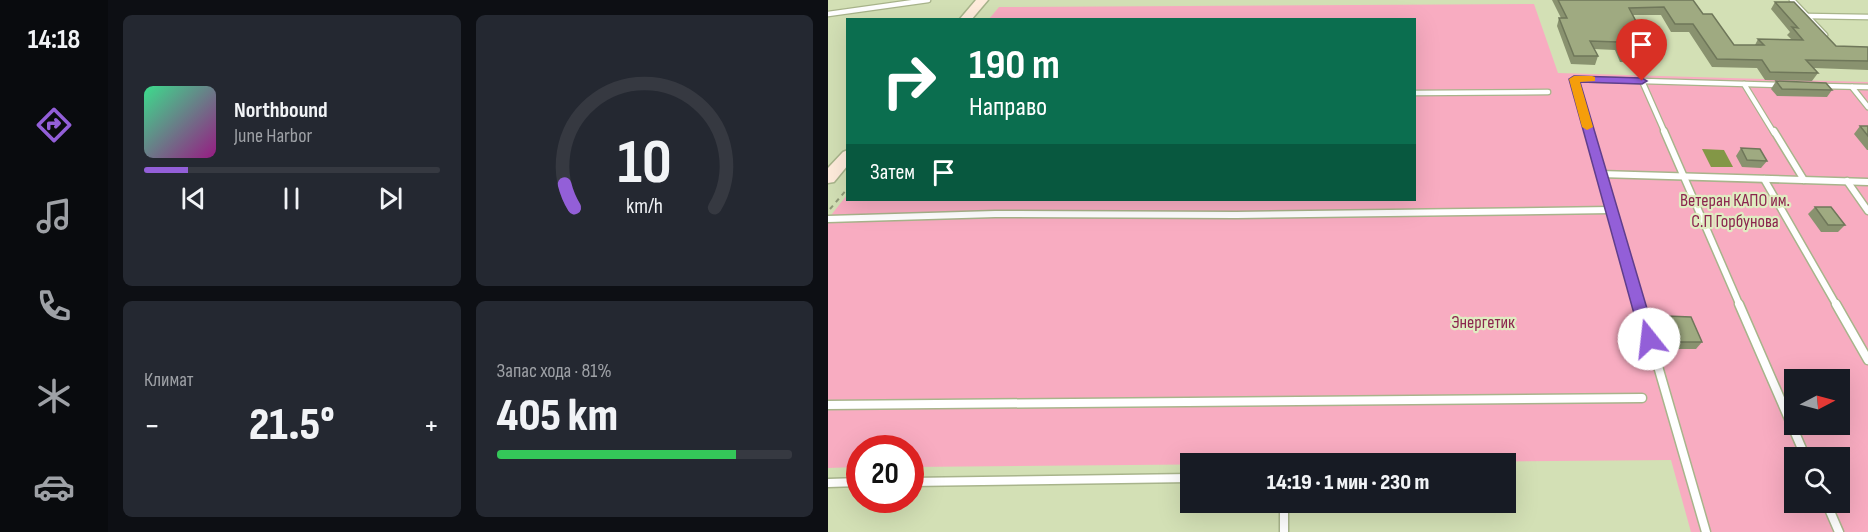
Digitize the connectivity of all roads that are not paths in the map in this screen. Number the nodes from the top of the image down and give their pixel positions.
1 (928, 0) edge
2 (982, 0) edge
3 (1792, 0) edge
4 (828, 14) edge
5 (1807, 16) junction
6 (1868, 17) edge
7 (966, 18) edge
8 (1831, 42) edge
9 (1642, 81) junction
10 (1744, 84) junction
11 (1787, 85) edge
12 (1809, 86) edge
13 (1852, 87) junction
14 (1868, 87) edge
15 (1548, 92) dead end
16 (1416, 93) edge
17 (1868, 107) edge
18 (846, 157) edge
19 (1600, 174) junction
20 (1682, 176) junction
21 (828, 178) edge
22 (1764, 179) junction
23 (1804, 180) junction
24 (1847, 181) junction
25 (1868, 182) edge
26 (1611, 210) junction
27 (1868, 211) edge
28 (829, 218) edge
29 (1868, 360) edge
30 (1642, 398) dead end
31 (828, 405) edge
32 (1801, 447) edge
33 (1180, 478) edge
34 (846, 482) edge
35 (924, 482) edge
36 (828, 483) edge
37 (1284, 513) edge
38 (1831, 513) edge
39 (1284, 532) edge
40 (1706, 532) edge
41 (1839, 532) edge

1 - 4 lane
2 - 7 main road
3 - 5 lane
5 - 6 lane
5 - 8 lane
9 - 10 lane
9 - 19 lane
9 - 20 lane
10 - 11 lane
10 - 23 lane
12 - 13 lane
13 - 14 lane
13 - 17 lane
15 - 16 lane
18 - 21 main road
19 - 20 lane
19 - 26 lane
20 - 22 lane
20 - 32 lane
22 - 23 lane
22 - 29 lane
23 - 24 lane
24 - 25 lane
24 - 27 lane
26 - 28 lane
26 - 40 lane
30 - 31 lane
33 - 35 lane
34 - 36 lane
37 - 39 lane
38 - 41 lane

